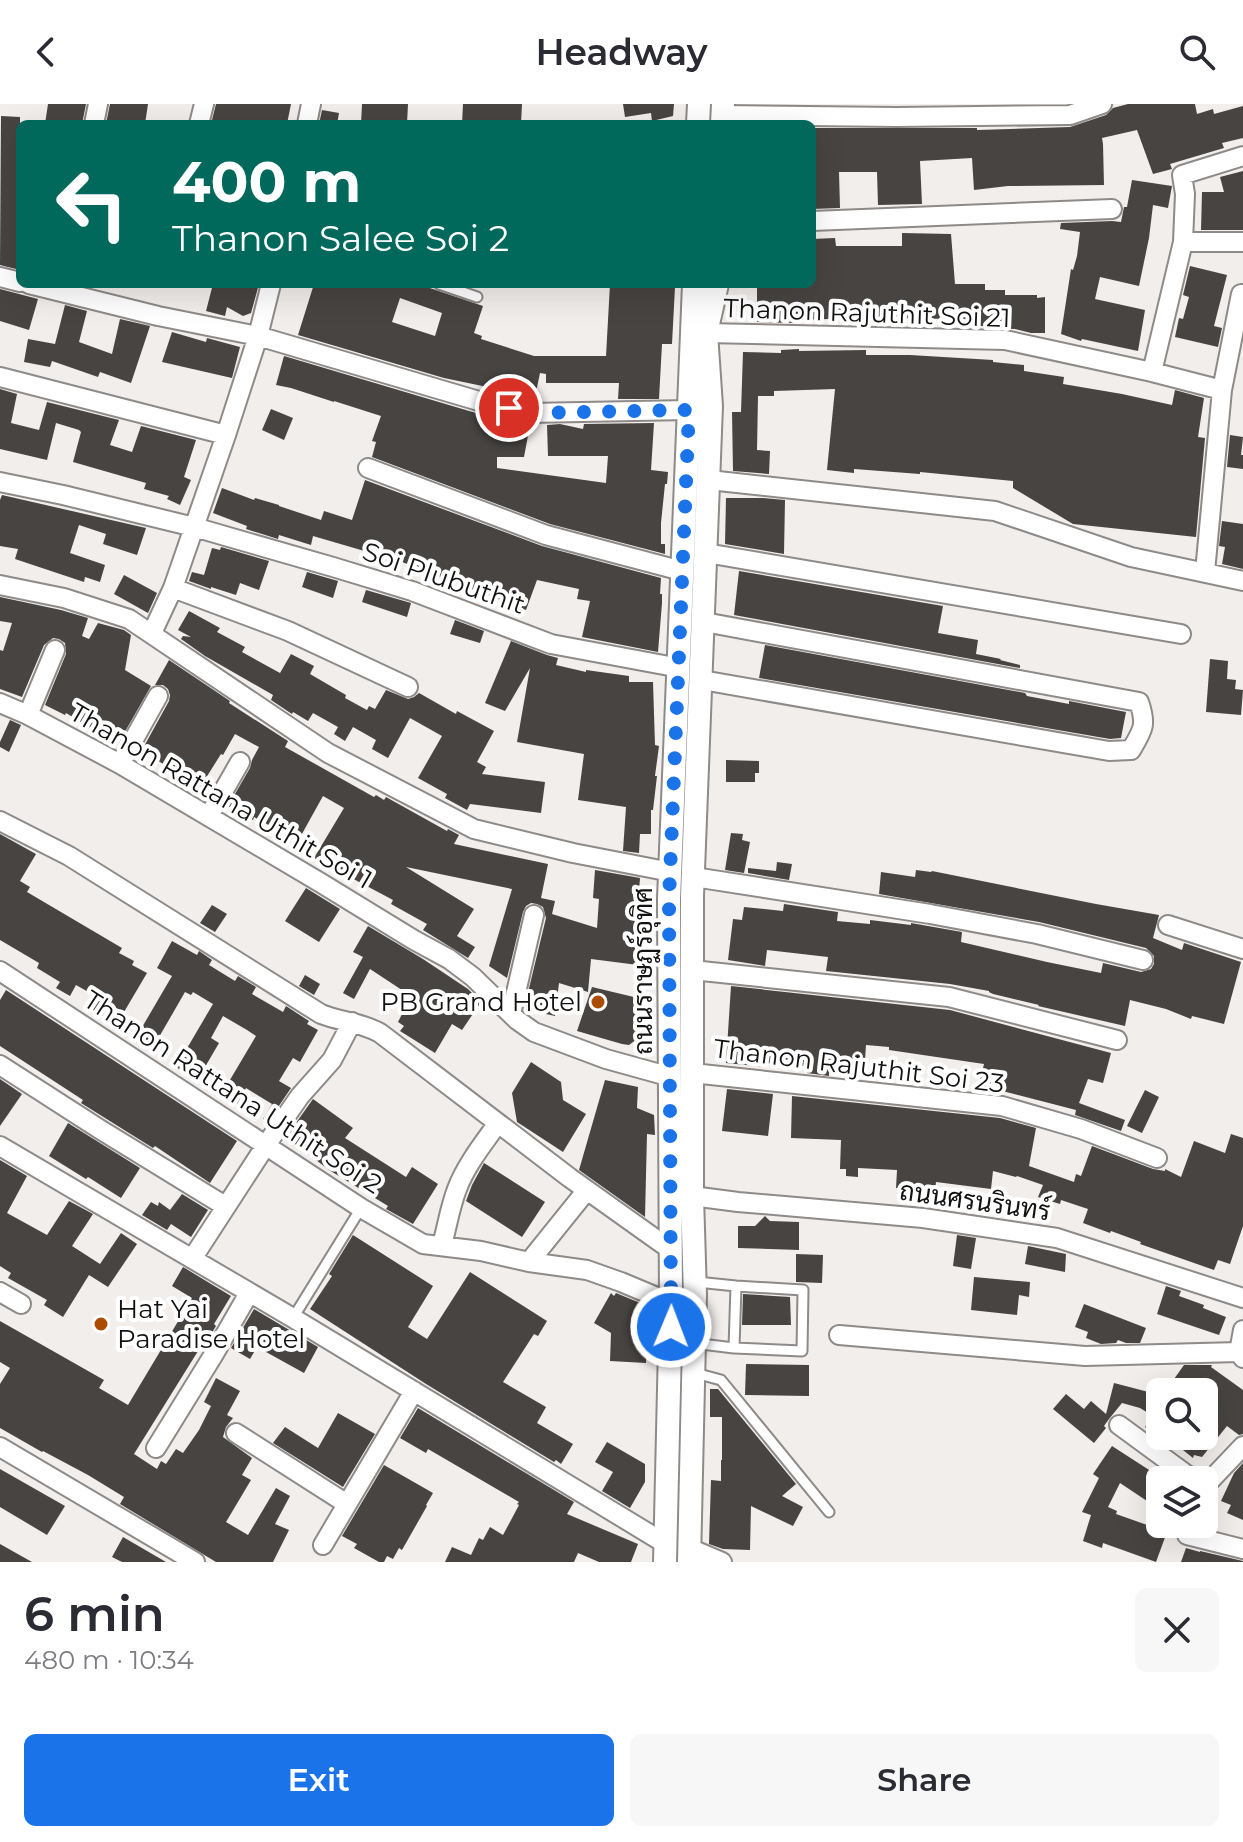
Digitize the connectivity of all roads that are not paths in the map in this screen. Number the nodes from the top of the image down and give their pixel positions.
1 (1102, 104) edge
2 (1009, 110) edge
3 (896, 111) edge
4 (722, 114) edge
5 (1243, 156) edge
6 (1112, 209) dead end
7 (816, 221) edge
8 (1183, 242) junction
9 (1243, 242) edge
10 (45, 288) edge
11 (270, 288) edge
12 (451, 288) edge
13 (694, 288) edge
14 (716, 288) edge
15 (1242, 294) edge
16 (477, 297) dead end
17 (706, 333) junction
18 (258, 336) junction
19 (1152, 372) junction
20 (0, 377) edge
21 (1222, 390) junction
22 (689, 410) junction
23 (226, 435) junction
24 (368, 468) dead end
25 (709, 480) junction
26 (0, 482) edge
27 (194, 527) junction
28 (706, 553) junction
29 (682, 571) junction
30 (1205, 572) junction
31 (1243, 581) edge
32 (0, 585) edge
33 (173, 588) junction
34 (704, 622) junction
35 (152, 633) junction
36 (1181, 634) dead end
37 (55, 650) dead end
38 (680, 668) junction
39 (702, 680) junction
40 (408, 687) dead end
41 (158, 696) dead end
42 (0, 703) edge
43 (28, 715) junction
44 (240, 762) dead end
45 (120, 764) junction
46 (675, 767) junction
47 (698, 767) junction
48 (209, 816) junction
49 (0, 821) edge
50 (671, 872) junction
51 (694, 877) junction
52 (534, 915) dead end
53 (1168, 925) dead end
54 (1243, 949) edge
55 (1143, 960) dead end
56 (692, 970) junction
57 (2, 975) edge
58 (511, 1014) junction
59 (352, 1022) junction
60 (1117, 1040) dead end
61 (0, 1065) edge
62 (682, 1075) junction
63 (498, 1123) junction
64 (266, 1145) junction
65 (0, 1146) edge
66 (1157, 1158) dead end
67 (587, 1190) junction
68 (692, 1196) junction
69 (225, 1206) junction
70 (361, 1208) junction
71 (442, 1245) junction
72 (671, 1250) junction
73 (192, 1259) junction
74 (529, 1262) junction
75 (694, 1282) junction
76 (736, 1286) junction
77 (0, 1292) edge
78 (249, 1293) junction
79 (1243, 1298) edge
80 (671, 1303) junction
81 (21, 1304) dead end
82 (293, 1318) junction
83 (1243, 1330) edge
84 (839, 1335) dead end
85 (693, 1343) junction
86 (734, 1348) junction
87 (1241, 1355) edge
88 (693, 1373) junction
89 (670, 1375) junction
90 (414, 1391) junction
91 (1119, 1425) dead end
92 (236, 1433) dead end
93 (1243, 1446) edge
94 (0, 1447) edge
95 (156, 1448) dead end
96 (1175, 1466) edge
97 (1218, 1472) edge
98 (347, 1504) junction
99 (829, 1512) dead end
100 (1199, 1538) edge
101 (323, 1545) dead end
102 (1243, 1549) edge
103 (666, 1553) edge
104 (689, 1555) edge
105 (188, 1558) edge
106 (722, 1562) edge

1 - 2 street
2 - 3 street
3 - 4 street
5 - 8 street
6 - 7 street
8 - 9 street
8 - 19 street
10 - 18 street
11 - 18 street
12 - 16 lane
13 - 22 street, ถนนราษฏร์อุทิศ
14 - 17 street, ถนนราษฏร์อุทิศ
15 - 21 street
17 - 19 street, Thanon Rajuthit Soi 21
17 - 25 street, ถนนราษฏร์อุทิศ
18 - 22 street
18 - 23 street
19 - 21 street, Thanon Rajuthit Soi 21
20 - 23 street
21 - 30 street
22 - 29 street, ถนนราษฏร์อุทิศ
23 - 27 street
24 - 29 street
25 - 28 street, ถนนราษฏร์อุทิศ
25 - 30 street
26 - 27 street, Soi Plubuthit
27 - 33 street
27 - 38 street, Soi Plubuthit
28 - 34 street, ถนนราษฏร์อุทิศ
28 - 36 street
29 - 38 street, ถนนราษฏร์อุทิศ
30 - 31 street
32 - 35 street
33 - 35 street
33 - 40 street
34 - 39 street, ถนนราษฏร์อุทิศ
34 - 39 street
35 - 50 street
37 - 43 street
38 - 46 street, ถนนราษฏร์อุทิศ
39 - 47 street, ถนนราษฏร์อุทิศ
41 - 45 street
42 - 43 street, Thanon Rattana Uthit Soi 1
43 - 45 street, Thanon Rattana Uthit Soi 1
44 - 48 street
45 - 48 street, Thanon Rattana Uthit Soi 1
46 - 47 street
46 - 50 street, ถนนราษฏร์อุทิศ
47 - 51 street, ถนนราษฏร์อุทิศ
48 - 58 street, Thanon Rattana Uthit Soi 1
49 - 59 street
50 - 62 street, ถนนราษฏร์อุทิศ
51 - 55 street
51 - 56 street, ถนนราษฏร์อุทิศ
52 - 58 street
53 - 54 street
56 - 60 street
56 - 62 street, ถนนราษฏร์อุทิศ
57 - 64 street, Thanon Rattana Uthit Soi 2
58 - 62 street, Thanon Rajuthit Soi 23
59 - 63 street
59 - 64 street
61 - 69 street
62 - 66 street, Thanon Rajuthit Soi 23
62 - 68 street, ถนนราษฏร์อุทิศ
62 - 72 street, ถนนราษฏร์อุทิศ
63 - 67 street
63 - 71 street
64 - 69 street
64 - 70 street, Thanon Rattana Uthit Soi 2
65 - 73 street
67 - 72 street
67 - 74 street
68 - 75 street, ถนนราษฏร์อุทิศ
68 - 79 street, ถนนศรนรินทร์
69 - 73 street
70 - 71 street, Thanon Rattana Uthit Soi 2
70 - 82 lane
71 - 74 street, Thanon Rattana Uthit Soi 2
72 - 80 street, ถนนราษฏร์อุทิศ
73 - 78 street
74 - 80 street, Thanon Rattana Uthit Soi 2
75 - 76 lane
75 - 85 street, ถนนราษฏร์อุทิศ
76 - 86 lane
76 - 86 lane
77 - 81 street
78 - 82 street
78 - 95 street
80 - 89 street, ถนนราษฏร์อุทิศ
82 - 90 street
83 - 87 street
84 - 87 street
85 - 86 lane
85 - 88 street, ถนนราษฏร์อุทิศ
88 - 89 lane
88 - 99 lane
88 - 104 street, ถนนราษฏร์อุทิศ
89 - 103 street, ถนนราษฏร์อุทิศ
90 - 98 street
90 - 103 street
91 - 96 street
92 - 98 street
93 - 97 street
94 - 105 street
98 - 101 street
100 - 102 street
104 - 106 street

